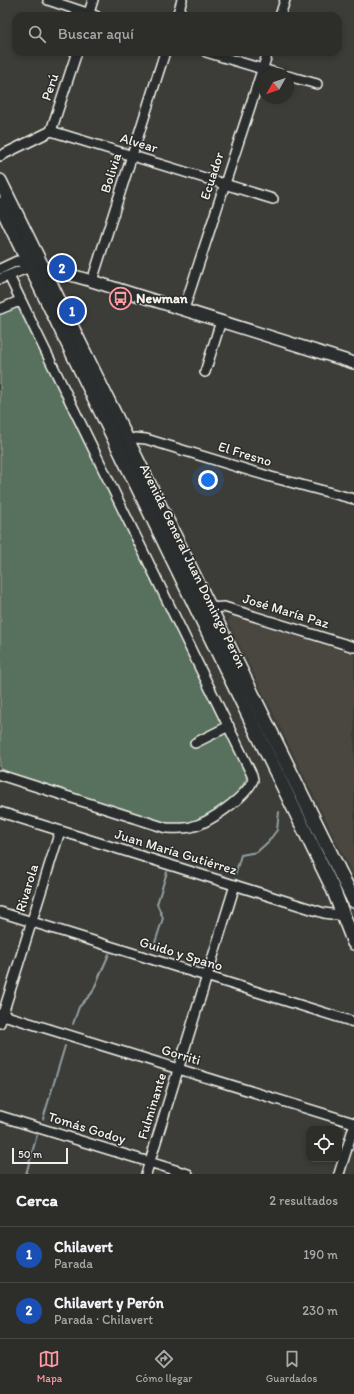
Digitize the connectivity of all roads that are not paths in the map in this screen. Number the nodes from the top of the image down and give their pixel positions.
1 (48, 0) edge
2 (94, 0) edge
3 (182, 0) edge
4 (285, 0) edge
5 (82, 12) edge
6 (92, 12) edge
7 (178, 12) edge
8 (281, 12) edge
9 (75, 56) edge
10 (164, 56) edge
11 (219, 56) edge
12 (267, 56) edge
13 (259, 68) edge
14 (262, 68) edge
15 (294, 78) edge
16 (258, 81) edge
17 (317, 84) dead end
18 (51, 131) junction
19 (131, 155) junction
20 (0, 156) edge
21 (0, 182) edge
22 (224, 184) junction
23 (273, 199) dead end
24 (0, 204) edge
25 (0, 260) edge
26 (29, 263) junction
27 (0, 268) edge
28 (9, 276) junction
29 (0, 279) edge
30 (92, 281) junction
31 (22, 303) junction
32 (0, 309) edge
33 (184, 309) junction
34 (221, 321) junction
35 (354, 363) edge
36 (205, 372) dead end
37 (127, 440) junction
38 (354, 499) edge
39 (210, 608) junction
40 (354, 647) edge
41 (229, 726) junction
42 (195, 743) dead end
43 (0, 776) edge
44 (0, 812) edge
45 (60, 831) junction
46 (235, 885) junction
47 (354, 901) edge
48 (0, 912) edge
49 (345, 916) junction
50 (31, 922) junction
51 (354, 943) edge
52 (207, 977) junction
53 (1, 1017) edge
54 (354, 1022) edge
55 (178, 1069) junction
56 (0, 1116) edge
57 (354, 1123) edge
58 (354, 1126) edge
59 (150, 1162) junction
60 (146, 1174) edge
61 (188, 1174) edge
62 (339, 1174) edge

1 - 5 street
2 - 6 street
3 - 7 street
4 - 8 street
9 - 18 street, Perú
10 - 19 street, Bolivia
11 - 13 street
12 - 14 street, Ecuador
15 - 17 street
16 - 22 street, Ecuador
18 - 19 street, Alvear
18 - 20 street
19 - 22 street, Alvear
19 - 30 street, Bolivia
21 - 26 main road, Avenida General Juan Domingo Perón
22 - 23 street, Alvear
22 - 33 street, Ecuador
24 - 26 main road, Avenida General Juan Domingo Perón
25 - 26 street
26 - 27 street
26 - 28 street
26 - 30 street
26 - 37 main road, Avenida General Juan Domingo Perón
26 - 49 main road, Avenida General Juan Domingo Perón
28 - 29 street
28 - 31 street
30 - 33 street
31 - 32 street
31 - 41 street
33 - 34 street
34 - 35 street
34 - 36 street
37 - 38 street, El Fresno
37 - 39 main road, Avenida General Juan Domingo Perón
39 - 40 street, José María Paz
39 - 47 main road, Avenida General Juan Domingo Perón
41 - 42 street
41 - 43 street
44 - 45 street, Juan María Gutiérrez
45 - 46 street, Juan María Gutiérrez
45 - 50 street, Rivarola
46 - 49 street, Juan María Gutiérrez
46 - 52 street, Fulminante
48 - 50 street, Guido y Spano
49 - 51 main road, Avenida General Juan Domingo Perón
50 - 52 street, Guido y Spano
50 - 53 street, Rivarola
52 - 54 street, Guido y Spano
52 - 55 street, Fulminante
53 - 55 street, Gorriti
55 - 57 street, Gorriti
55 - 59 street, Fulminante
56 - 59 street, Tomás Godoy
58 - 62 street
59 - 60 street, Fulminante
59 - 61 street, Tomás Godoy

